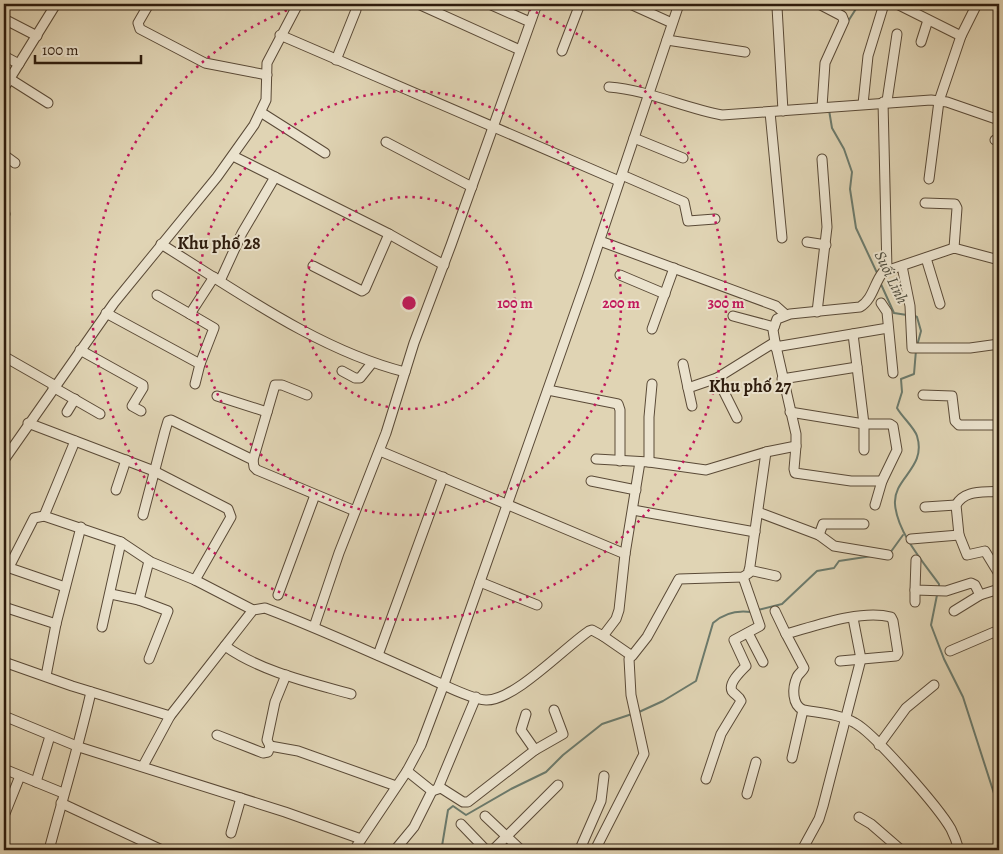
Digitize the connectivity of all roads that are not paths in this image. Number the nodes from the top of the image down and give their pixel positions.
1 (56, 4) edge
2 (149, 4) edge
3 (298, 4) edge
4 (418, 4) edge
5 (489, 4) edge
6 (537, 4) edge
7 (580, 4) edge
8 (630, 4) edge
9 (680, 4) edge
10 (819, 4) edge
11 (884, 4) edge
12 (897, 4) edge
13 (977, 4) edge
14 (777, 7) dead end
15 (832, 7) edge
16 (356, 10) dead end
17 (4, 19) edge
18 (928, 20) junction
19 (530, 22) junction
20 (672, 23) junction
21 (897, 34) dead end
22 (280, 35) junction
23 (37, 36) junction
24 (961, 36) junction
25 (667, 40) junction
26 (921, 42) dead end
27 (520, 50) junction
28 (562, 51) dead end
29 (745, 52) dead end
30 (4, 56) edge
31 (336, 60) junction
32 (19, 64) junction
33 (267, 76) junction
34 (10, 79) junction
35 (610, 87) dead end
36 (4, 88) edge
37 (649, 95) junction
38 (939, 101) junction
39 (885, 102) junction
40 (48, 103) dead end
41 (863, 104) junction
42 (822, 107) junction
43 (783, 111) junction
44 (262, 112) junction
45 (770, 112) junction
46 (999, 120) edge
47 (493, 127) junction
48 (634, 138) junction
49 (386, 142) dead end
50 (326, 153) dead end
51 (4, 155) edge
52 (233, 156) junction
53 (683, 158) dead end
54 (822, 159) dead end
55 (15, 162) dead end
56 (275, 177) junction
57 (621, 178) junction
58 (930, 179) dead end
59 (472, 187) junction
60 (925, 203) dead end
61 (715, 219) dead end
62 (389, 234) junction
63 (782, 238) dead end
64 (600, 241) junction
65 (807, 242) dead end
66 (161, 244) junction
67 (826, 245) junction
68 (954, 248) junction
69 (926, 258) junction
70 (999, 260) edge
71 (444, 265) junction
72 (313, 266) dead end
73 (902, 266) junction
74 (674, 268) junction
75 (882, 274) junction
76 (620, 275) dead end
77 (217, 279) junction
78 (664, 294) junction
79 (157, 295) dead end
80 (881, 303) dead end
81 (940, 304) dead end
82 (818, 312) junction
83 (106, 313) junction
84 (190, 314) junction
85 (785, 314) junction
86 (733, 316) dead end
87 (774, 327) junction
88 (888, 328) junction
89 (652, 329) dead end
90 (852, 334) junction
91 (775, 344) junction
92 (999, 344) edge
93 (80, 350) junction
94 (5, 357) dead end
95 (372, 363) junction
96 (200, 364) junction
97 (683, 364) dead end
98 (857, 367) junction
99 (342, 371) dead end
100 (405, 372) junction
101 (893, 373) dead end
102 (717, 378) junction
103 (782, 379) junction
104 (195, 384) dead end
105 (652, 384) dead end
106 (53, 386) junction
107 (688, 388) junction
108 (548, 390) junction
109 (307, 395) dead end
110 (923, 395) dead end
111 (217, 396) dead end
112 (75, 399) junction
113 (692, 406) dead end
114 (141, 411) dead end
115 (67, 412) dead end
116 (267, 412) junction
117 (790, 412) junction
118 (100, 414) dead end
119 (737, 418) dead end
120 (28, 423) junction
121 (864, 424) junction
122 (999, 425) edge
123 (76, 441) junction
124 (796, 446) junction
125 (864, 450) dead end
126 (380, 451) junction
127 (766, 452) junction
128 (596, 459) dead end
129 (4, 460) edge
130 (126, 460) junction
131 (253, 460) junction
132 (620, 461) junction
133 (645, 462) junction
134 (154, 471) junction
135 (443, 477) junction
136 (591, 480) dead end
137 (882, 481) junction
138 (116, 490) dead end
139 (636, 490) junction
140 (999, 491) edge
141 (315, 495) junction
142 (506, 503) junction
143 (876, 505) dead end
144 (956, 505) junction
145 (925, 506) dead end
146 (633, 510) junction
147 (355, 511) junction
148 (758, 512) junction
149 (143, 515) dead end
150 (44, 516) junction
151 (864, 524) dead end
152 (81, 527) junction
153 (755, 532) junction
154 (819, 535) junction
155 (959, 535) junction
156 (911, 539) dead end
157 (121, 542) junction
158 (624, 554) junction
159 (888, 555) dead end
160 (916, 560) dead end
161 (149, 561) junction
162 (6, 567) edge
163 (746, 574) junction
164 (999, 574) edge
165 (776, 576) dead end
166 (195, 580) junction
167 (480, 582) junction
168 (65, 587) junction
169 (999, 589) edge
170 (915, 590) junction
171 (111, 594) junction
172 (278, 595) dead end
173 (980, 595) junction
174 (139, 600) junction
175 (915, 602) dead end
176 (537, 605) dead end
177 (4, 607) edge
178 (254, 610) junction
179 (775, 611) dead end
180 (954, 611) dead end
181 (853, 618) junction
182 (56, 624) junction
183 (102, 627) dead end
184 (314, 627) junction
185 (999, 630) edge
186 (748, 633) junction
187 (786, 634) junction
188 (602, 636) junction
189 (225, 646) junction
190 (950, 651) dead end
191 (378, 655) junction
192 (150, 659) dead end
193 (629, 659) dead end
194 (860, 659) junction
195 (840, 661) dead end
196 (4, 662) edge
197 (763, 662) dead end
198 (286, 675) junction
199 (46, 676) junction
200 (444, 684) junction
201 (934, 685) dead end
202 (91, 692) junction
203 (351, 694) dead end
204 (476, 697) junction
205 (554, 710) dead end
206 (803, 710) junction
207 (526, 714) dead end
208 (4, 716) edge
209 (170, 716) junction
210 (845, 718) junction
211 (216, 735) dead end
212 (50, 736) junction
213 (879, 745) junction
214 (270, 746) junction
215 (79, 747) junction
216 (535, 750) junction
217 (792, 758) dead end
218 (756, 762) dead end
219 (143, 766) junction
220 (4, 770) edge
221 (407, 771) junction
222 (20, 776) junction
223 (604, 776) dead end
224 (706, 779) dead end
225 (36, 782) junction
226 (558, 785) dead end
227 (396, 786) junction
228 (435, 789) junction
229 (63, 793) junction
230 (747, 794) dead end
231 (241, 798) junction
232 (61, 804) junction
233 (4, 816) edge
234 (485, 816) dead end
235 (859, 817) dead end
236 (461, 824) dead end
237 (231, 833) dead end
238 (506, 837) junction
239 (361, 839) junction
240 (49, 850) edge
241 (162, 850) edge
242 (354, 850) edge
243 (395, 850) edge
244 (486, 850) edge
245 (493, 850) edge
246 (522, 850) edge
247 (580, 850) edge
248 (595, 850) edge
249 (802, 850) edge
250 (901, 850) edge
251 (959, 850) edge

1 - 23 street
2 - 33 street
3 - 22 street
4 - 27 street
5 - 19 street
6 - 19 street
7 - 28 street
8 - 20 street
9 - 20 street
10 - 15 street
11 - 41 street
12 - 18 street
13 - 24 street
14 - 43 street
15 - 42 street
16 - 31 street
17 - 23 street
18 - 24 street
18 - 26 street
19 - 27 street
20 - 25 street
21 - 39 street
22 - 31 street
22 - 33 street
23 - 32 street
24 - 38 street
25 - 29 street
25 - 37 street
27 - 47 street
30 - 32 street
31 - 47 street
32 - 34 street
33 - 44 street
34 - 36 street
34 - 40 street
35 - 37 street
37 - 45 street
37 - 48 street
38 - 39 street
38 - 46 street
38 - 58 street
39 - 41 street
39 - 75 street
41 - 42 street
42 - 43 street
43 - 45 street
44 - 50 street
44 - 52 street
45 - 63 street
47 - 57 street
47 - 59 street
48 - 53 street
48 - 57 street
49 - 59 street
51 - 55 street
52 - 56 street
52 - 66 street
54 - 67 street
56 - 62 street
56 - 77 street
57 - 61 street
57 - 64 street
59 - 71 street
60 - 68 street
62 - 71 street
62 - 72 street
64 - 74 street
64 - 108 street
65 - 67 street
66 - 77 street
66 - 83 street
67 - 82 street
68 - 69 street
68 - 70 street
69 - 73 street
69 - 81 street
71 - 100 street
73 - 75 street
73 - 92 street
74 - 78 street
74 - 85 street
75 - 82 street
76 - 78 street
77 - 84 street
77 - 95 street
78 - 89 street
79 - 84 street
80 - 88 street
82 - 85 street
83 - 93 street
83 - 96 street
84 - 96 street
85 - 87 street
86 - 87 street
87 - 91 street
88 - 90 street
88 - 101 street
90 - 91 street
90 - 98 street
91 - 102 street
91 - 103 street
93 - 106 street
93 - 114 street
94 - 106 street
95 - 99 street
95 - 100 street
96 - 104 street
97 - 107 street
98 - 103 street
98 - 121 street
100 - 126 street
102 - 107 street
102 - 119 street
103 - 117 street
105 - 133 street
106 - 112 street
106 - 120 street
107 - 113 street
108 - 132 street
108 - 142 street
109 - 116 street
110 - 122 street
111 - 116 street
112 - 115 street
112 - 118 street
116 - 131 street
117 - 121 street
117 - 124 street
120 - 123 street
120 - 129 street
121 - 125 street
121 - 137 street
123 - 130 street
123 - 150 street
124 - 127 street
124 - 137 street
126 - 135 street
126 - 147 street
127 - 133 street
127 - 148 street
128 - 132 street
130 - 134 street
130 - 138 street
131 - 134 street
131 - 141 street
132 - 133 street
133 - 139 street
134 - 149 street
134 - 166 street
135 - 142 street
135 - 191 street
136 - 139 street
137 - 143 street
139 - 146 street
140 - 144 street
141 - 147 street
141 - 172 street
142 - 158 street
142 - 167 street
144 - 145 street
144 - 155 street
146 - 153 street
146 - 158 street
147 - 184 street
148 - 153 street
148 - 154 street
150 - 152 street
150 - 162 street
151 - 154 street
152 - 157 street
152 - 168 street
153 - 163 street
154 - 159 street
155 - 156 street
155 - 164 street
157 - 161 street
157 - 171 street
158 - 188 street
160 - 170 street
161 - 166 street
161 - 174 street
162 - 168 street
163 - 165 street
163 - 186 street
163 - 188 street
166 - 178 street
167 - 176 street
167 - 200 street
168 - 182 street
169 - 173 street
170 - 173 street
170 - 175 street
171 - 174 street
171 - 183 street
173 - 180 street
174 - 192 street
177 - 182 street
178 - 184 street
178 - 189 street
179 - 187 street
181 - 187 street
181 - 194 street
181 - 194 street
182 - 199 street
184 - 191 street
185 - 190 street
186 - 197 street
186 - 224 street
187 - 206 street
188 - 204 street
189 - 198 street
189 - 209 street
191 - 200 street
193 - 248 street
194 - 195 street
194 - 210 street
196 - 199 street
198 - 203 street
198 - 214 street
199 - 202 street
200 - 204 street
200 - 221 street
201 - 213 street
202 - 209 street
202 - 215 street
204 - 228 street
205 - 216 street
206 - 210 street
206 - 217 street
207 - 216 street
208 - 212 street
209 - 219 street
210 - 213 street
210 - 249 street
211 - 214 street
212 - 215 street
212 - 225 street
213 - 251 street
214 - 227 street
215 - 219 street
215 - 229 street
216 - 228 street
218 - 230 street
219 - 231 street
220 - 222 street
221 - 227 street
221 - 228 street
222 - 225 street
222 - 233 street
223 - 247 street
225 - 229 street
226 - 238 street
227 - 239 street
228 - 243 street
229 - 232 street
231 - 237 street
231 - 239 street
232 - 240 street
232 - 241 street
234 - 238 street
235 - 250 street
236 - 244 street
238 - 245 street
238 - 246 street
239 - 242 street

